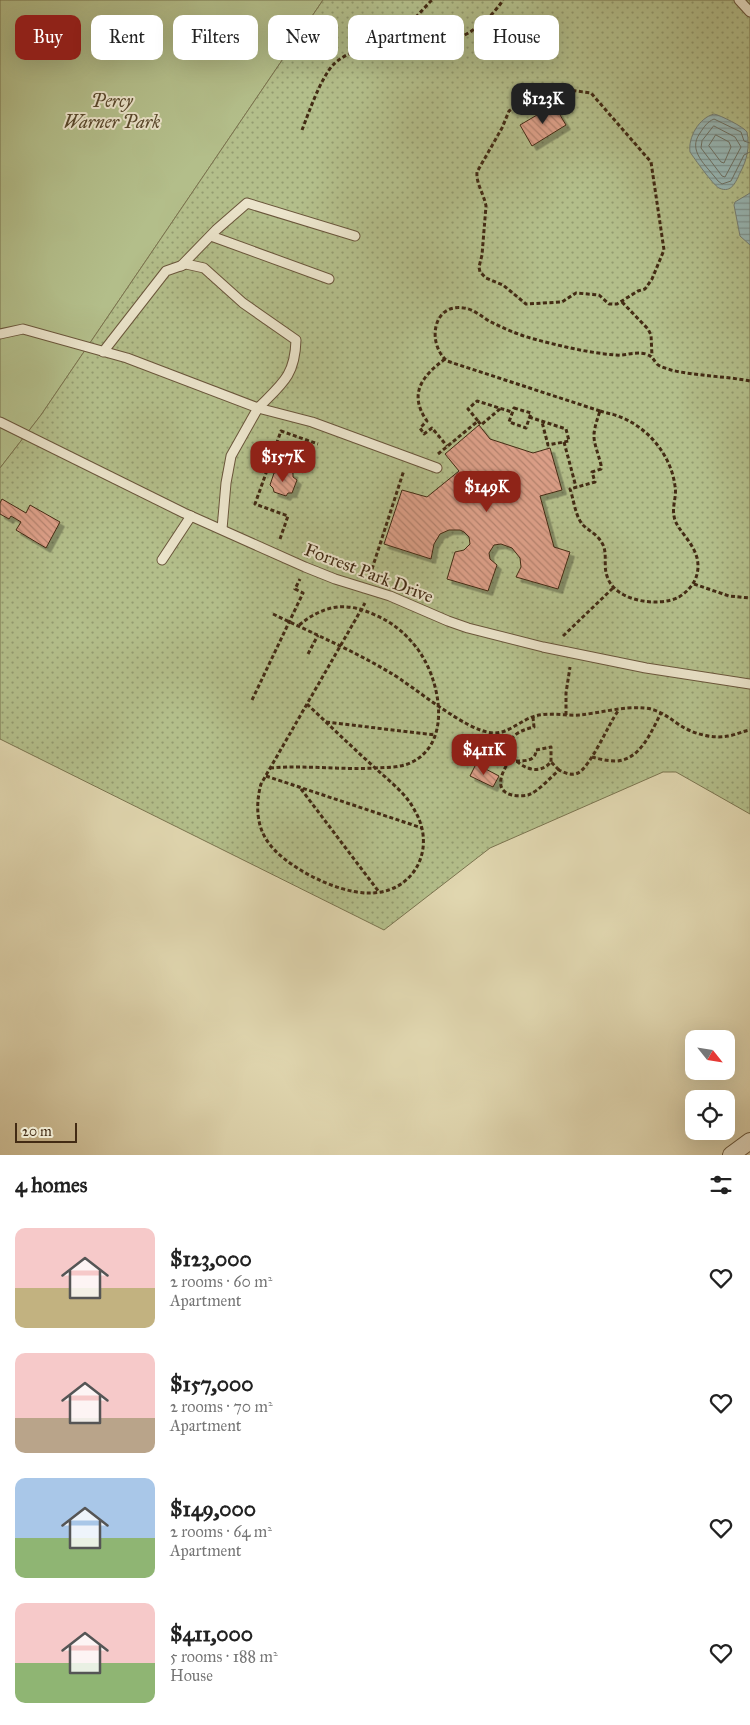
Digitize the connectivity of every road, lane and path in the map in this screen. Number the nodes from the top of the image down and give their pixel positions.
1 (432, 0) edge
2 (503, 0) edge
3 (739, 0) edge
4 (750, 12) edge
5 (417, 15) edge
6 (464, 36) edge
7 (348, 55) edge
8 (527, 98) junction
9 (537, 114) dead end
10 (302, 130) dead end
11 (210, 236) junction
12 (355, 236) dead end
13 (180, 266) junction
14 (329, 279) dead end
15 (622, 302) junction
16 (0, 334) edge
17 (103, 352) junction
18 (652, 356) junction
19 (445, 359) junction
20 (750, 381) edge
21 (258, 408) junction
22 (501, 408) junction
23 (600, 411) junction
24 (512, 412) junction
25 (529, 417) junction
26 (478, 421) junction
27 (0, 422) edge
28 (542, 422) junction
29 (564, 442) junction
30 (318, 444) dead end
31 (448, 446) junction
32 (408, 457) junction
33 (426, 464) junction
34 (437, 468) dead end
35 (576, 487) junction
36 (191, 516) junction
37 (222, 528) junction
38 (280, 539) dead end
39 (162, 560) dead end
40 (305, 567) junction
41 (372, 569) dead end
42 (694, 584) junction
43 (613, 588) junction
44 (370, 590) junction
45 (750, 598) edge
46 (362, 609) junction
47 (273, 614) dead end
48 (290, 622) junction
49 (298, 626) junction
50 (318, 635) junction
51 (563, 636) dead end
52 (341, 646) junction
53 (574, 653) junction
54 (308, 654) dead end
55 (750, 684) edge
56 (252, 700) dead end
57 (307, 704) junction
58 (438, 706) junction
59 (619, 710) junction
60 (661, 713) junction
61 (566, 715) junction
62 (533, 717) junction
63 (326, 722) junction
64 (750, 730) edge
65 (435, 735) junction
66 (512, 757) junction
67 (592, 757) junction
68 (516, 761) junction
69 (551, 762) junction
70 (270, 768) junction
71 (375, 768) junction
72 (559, 770) junction
73 (266, 776) junction
74 (300, 788) junction
75 (423, 828) junction
76 (379, 892) junction
77 (750, 1141) edge
78 (731, 1155) edge

1 - 5 path
2 - 6 path
3 - 4 lane
7 - 10 path
8 - 9 path
8 - 15 path
8 - 15 path
11 - 12 lane
11 - 13 lane
11 - 14 lane
13 - 17 lane
13 - 21 lane
15 - 18 path
16 - 17 lane
17 - 21 lane
18 - 19 path
18 - 20 path
19 - 23 path
19 - 31 path
21 - 32 lane
21 - 37 lane
22 - 24 path
22 - 26 path
22 - 26 path
23 - 35 path
23 - 42 path
24 - 25 path
24 - 25 path
25 - 28 path
26 - 31 path
27 - 36 lane, Forrest Park Drive
28 - 29 path
28 - 29 path
29 - 35 path
30 - 38 path
31 - 33 path
32 - 33 lane
32 - 41 path
33 - 34 lane
35 - 43 path
36 - 37 lane, Forrest Park Drive
36 - 39 lane
37 - 40 lane, Forrest Park Drive
40 - 44 lane, Forrest Park Drive
40 - 48 path
42 - 43 path
42 - 45 path
43 - 51 path
44 - 46 path
44 - 53 lane, Forrest Park Drive
46 - 49 path
46 - 52 path
46 - 58 path
47 - 48 path
48 - 49 path
48 - 56 path
49 - 50 path
50 - 52 path
50 - 54 path
52 - 57 path
52 - 58 path
53 - 55 lane, Forrest Park Drive
53 - 61 path
57 - 63 path
57 - 70 path
58 - 62 path
58 - 65 path
59 - 60 path
59 - 61 path
59 - 67 path
60 - 64 path
60 - 67 path
61 - 62 path
62 - 66 path
63 - 65 path
63 - 71 path
65 - 71 path
66 - 68 path
66 - 72 path
67 - 72 path
68 - 69 path
68 - 69 path
69 - 72 path
70 - 71 path
70 - 73 path
71 - 75 path
73 - 74 path
73 - 76 path
74 - 75 path
74 - 76 path
75 - 76 path
77 - 78 street

